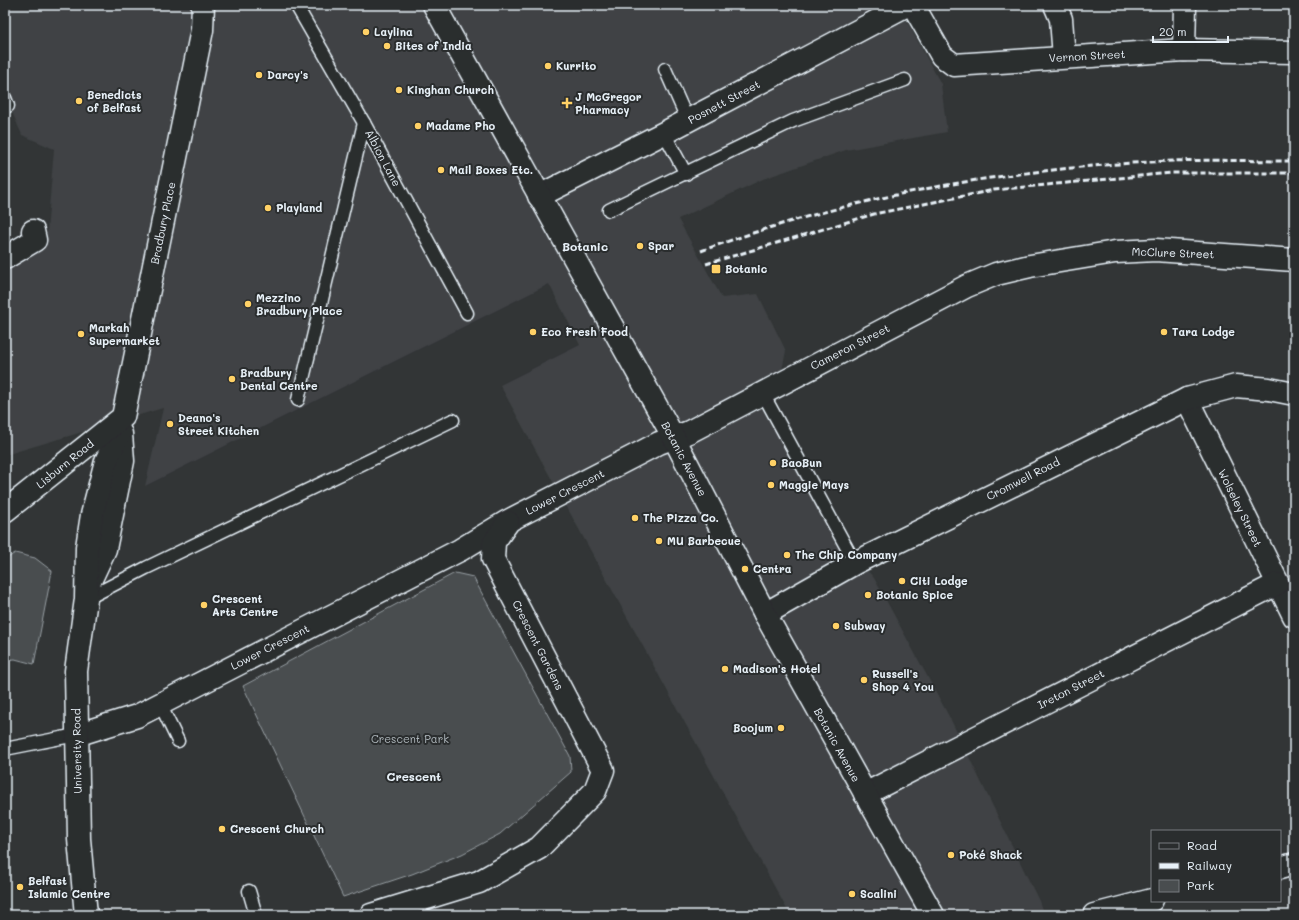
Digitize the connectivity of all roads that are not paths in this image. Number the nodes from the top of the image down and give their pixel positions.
1 (203, 5) edge
2 (212, 5) edge
3 (296, 5) edge
4 (434, 5) edge
5 (907, 5) edge
6 (913, 5) edge
7 (1055, 5) edge
8 (1185, 5) edge
9 (202, 30) junction
10 (1184, 50) junction
11 (1294, 52) edge
12 (1064, 57) junction
13 (665, 69) dead end
14 (905, 80) dead end
15 (688, 120) junction
16 (364, 123) junction
17 (664, 133) junction
18 (686, 174) junction
19 (539, 196) junction
20 (608, 210) dead end
21 (33, 231) dead end
22 (5, 258) edge
23 (1294, 260) edge
24 (1030, 266) joint
25 (467, 313) dead end
26 (762, 392) junction
27 (1294, 394) edge
28 (1187, 399) junction
29 (298, 400) dead end
30 (453, 420) dead end
31 (122, 424) junction
32 (674, 438) junction
33 (5, 511) edge
34 (508, 521) junction
35 (460, 550) junction
36 (493, 559) junction
37 (855, 563) junction
38 (1277, 584) junction
39 (86, 593) junction
40 (765, 614) junction
41 (1294, 616) edge
42 (160, 704) junction
43 (76, 735) junction
44 (178, 741) dead end
45 (5, 749) edge
46 (865, 794) junction
47 (1294, 864) edge
48 (1281, 868) edge
49 (249, 891) dead end
50 (1151, 900) edge
51 (931, 914) edge
52 (86, 915) edge
53 (256, 915) edge
54 (370, 915) edge
55 (1094, 915) edge

1 - 9 street, Bradbury Place
2 - 9 street, Bradbury Place
3 - 16 lane, Albion Lane
4 - 19 street, Botanic Avenue
5 - 15 street, Posnett Street
6 - 12 street, Vernon Street
7 - 12 street
8 - 10 street
9 - 31 street, Bradbury Place
10 - 11 street, Vernon Street
10 - 12 street, Vernon Street
13 - 15 lane
14 - 18 lane
15 - 17 street, Posnett Street
16 - 25 lane, Albion Lane
16 - 29 lane
17 - 18 lane
17 - 19 street, Posnett Street
18 - 20 lane
19 - 32 street, Botanic Avenue
21 - 22 street
23 - 24 street, McClure Street
24 - 26 street, Cameron Street
26 - 32 street, Cameron Street
26 - 37 lane
27 - 28 street, Cromwell Road
28 - 37 street, Cromwell Road
28 - 38 street, Wolseley Street
30 - 39 lane
31 - 33 street, Lisburn Road
31 - 39 street, University Road
32 - 34 street, Lower Crescent
32 - 40 street, Botanic Avenue
34 - 35 street, Lower Crescent
34 - 36 street
35 - 36 street
35 - 42 street, Lower Crescent
36 - 54 street, Crescent Gardens
37 - 40 street, Cromwell Road
38 - 41 street, Wolseley Street
38 - 46 street, Ireton Street
39 - 43 street, University Road
40 - 46 street, Botanic Avenue
42 - 43 street, Lower Crescent
42 - 44 lane
43 - 45 lane
43 - 52 street, University Road
46 - 51 street, Botanic Avenue
47 - 48 street
49 - 53 lane
50 - 55 street

